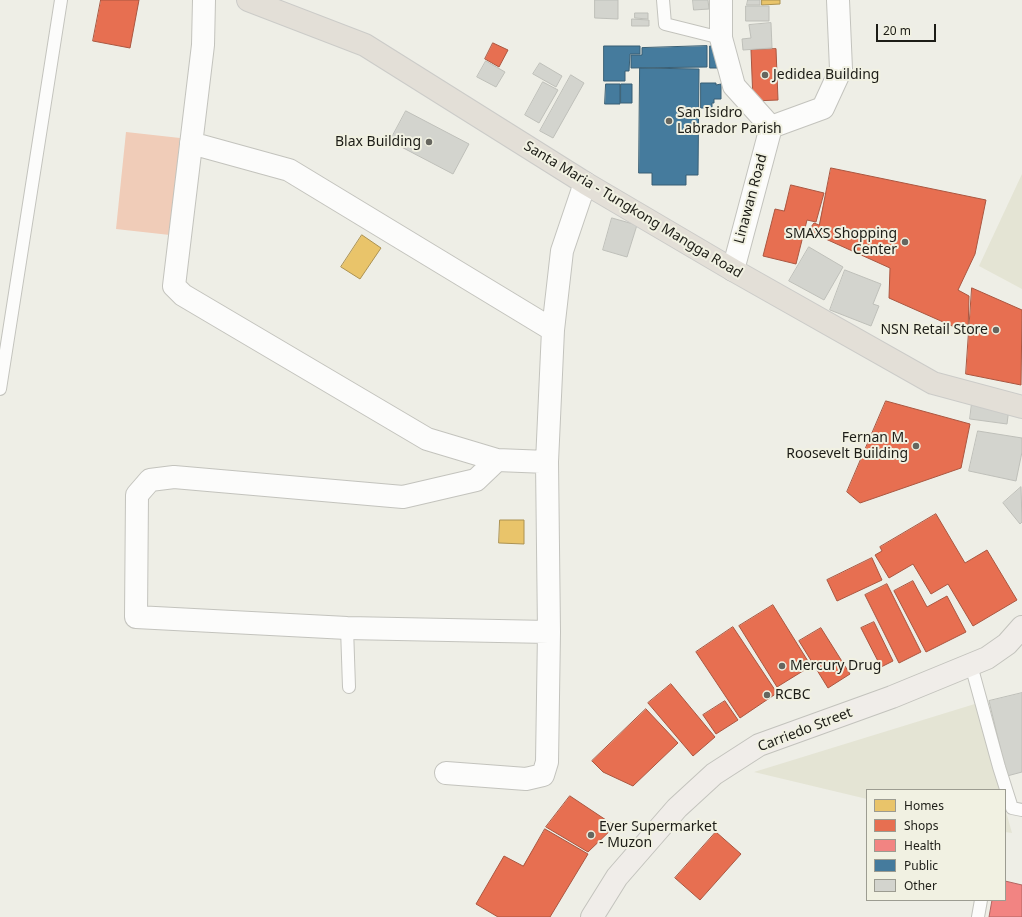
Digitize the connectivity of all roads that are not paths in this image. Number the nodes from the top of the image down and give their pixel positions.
1 (61, 0) edge
2 (204, 0) edge
3 (248, 0) edge
4 (663, 0) edge
5 (721, 0) edge
6 (838, 0) edge
7 (721, 38) junction
8 (770, 127) junction
9 (191, 143) junction
10 (585, 183) junction
11 (733, 270) junction
12 (553, 330) junction
13 (0, 389) edge
14 (1022, 407) edge
15 (497, 460) junction
16 (547, 462) junction
17 (1022, 627) edge
18 (347, 628) junction
19 (549, 632) junction
20 (971, 665) junction
21 (349, 687) dead end
22 (446, 773) dead end
23 (1006, 789) edge
24 (1006, 789) edge
25 (1022, 810) edge
26 (982, 901) edge
27 (592, 917) edge
28 (978, 917) edge

1 - 13 lane
2 - 9 street
3 - 10 main road, Santa Maria - Tungkong Mangga Road
4 - 7 lane
5 - 7 street
6 - 8 street
7 - 8 street
8 - 11 street, Linawan Road
9 - 12 street
9 - 15 street
10 - 11 main road, Santa Maria - Tungkong Mangga Road
10 - 12 street
11 - 14 main road, Santa Maria - Tungkong Mangga Road
12 - 16 street
15 - 16 street
15 - 18 street
16 - 19 street
17 - 20 main road, Carriedo Street
18 - 19 street
18 - 21 lane
19 - 22 street
20 - 23 lane
20 - 27 main road, Carriedo Street
24 - 25 lane
26 - 28 lane

